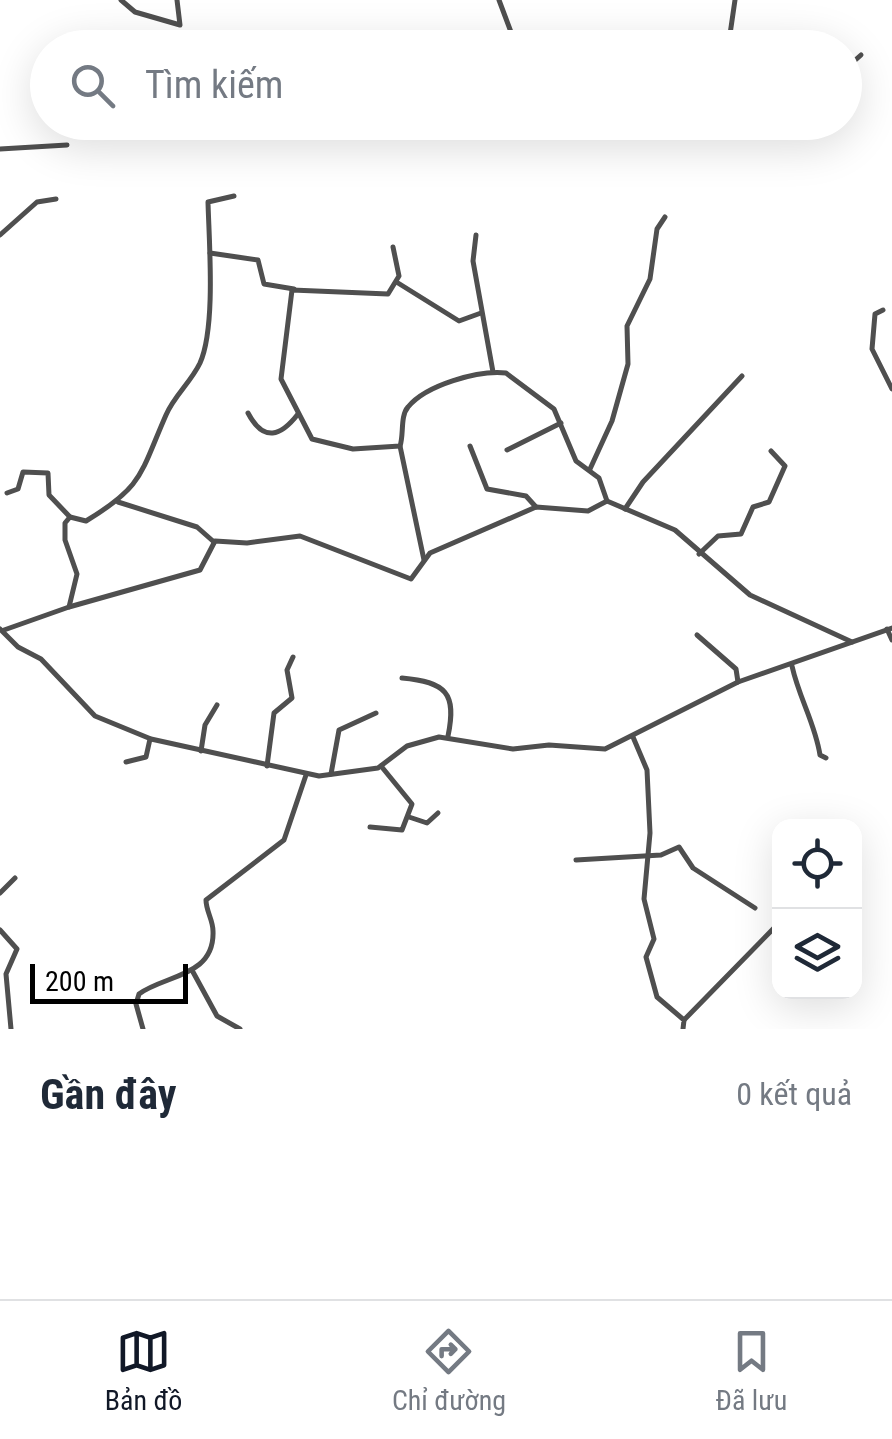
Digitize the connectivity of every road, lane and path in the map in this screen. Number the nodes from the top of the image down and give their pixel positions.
1 (121, 0) edge
2 (177, 0) edge
3 (499, 0) edge
4 (735, 0) edge
5 (510, 30) edge
6 (731, 30) edge
7 (67, 145) dead end
8 (0, 149) edge
9 (234, 196) dead end
10 (56, 199) dead end
11 (665, 217) dead end
12 (0, 234) edge
13 (476, 235) dead end
14 (393, 247) dead end
15 (210, 253) junction
16 (398, 283) junction
17 (294, 288) junction
18 (883, 310) dead end
19 (481, 313) junction
20 (493, 372) junction
21 (742, 376) dead end
22 (892, 389) edge
23 (248, 413) dead end
24 (298, 414) junction
25 (561, 424) junction
26 (400, 446) junction
27 (470, 446) dead end
28 (508, 450) dead end
29 (771, 451) dead end
30 (590, 469) junction
31 (7, 493) dead end
32 (607, 501) junction
33 (118, 502) junction
34 (536, 507) junction
35 (626, 509) junction
36 (70, 517) junction
37 (214, 542) junction
38 (700, 554) junction
39 (424, 560) junction
40 (69, 607) junction
41 (889, 628) edge
42 (2, 630) edge
43 (697, 635) dead end
44 (892, 640) edge
45 (852, 642) junction
46 (293, 657) dead end
47 (792, 666) junction
48 (402, 678) dead end
49 (738, 682) junction
50 (216, 705) dead end
51 (376, 712) dead end
52 (448, 736) junction
53 (633, 737) junction
54 (150, 738) junction
55 (201, 751) junction
56 (826, 758) dead end
57 (126, 762) dead end
58 (267, 766) junction
59 (380, 766) junction
60 (306, 774) junction
61 (331, 774) junction
62 (438, 813) dead end
63 (409, 817) junction
64 (370, 827) dead end
65 (647, 856) junction
66 (576, 860) dead end
67 (15, 878) dead end
68 (0, 893) edge
69 (755, 908) dead end
70 (0, 930) edge
71 (772, 930) edge
72 (193, 971) junction
73 (684, 1020) junction
74 (12, 1029) edge
75 (143, 1029) edge
76 (240, 1029) edge
77 (683, 1029) edge

1 - 2 street
3 - 5 street
4 - 6 street
7 - 8 street
9 - 15 street
10 - 12 street
11 - 30 street
13 - 19 street
14 - 16 street
15 - 17 street
15 - 33 street
16 - 17 street
16 - 19 street
17 - 24 street
18 - 22 street
19 - 20 street
20 - 25 street
20 - 26 street
21 - 35 street
23 - 24 street
24 - 26 street
25 - 28 street
25 - 30 street
26 - 39 street
27 - 34 street
29 - 38 street
30 - 32 street
31 - 36 street
32 - 34 street
32 - 35 street
33 - 36 street
33 - 37 street
34 - 39 street
35 - 38 street
36 - 40 street
37 - 39 street
37 - 40 street
38 - 45 street
40 - 42 street
41 - 44 street
41 - 45 street
42 - 54 street
43 - 49 street
45 - 47 street
46 - 58 street
47 - 49 street
47 - 56 street
48 - 52 street
49 - 53 street
50 - 55 street
51 - 61 street
52 - 53 street
52 - 59 street
53 - 65 street
54 - 55 street
54 - 57 street
55 - 58 street
58 - 60 street
59 - 61 street
59 - 63 street
60 - 61 street
60 - 72 street
62 - 63 street
63 - 64 street
65 - 66 street
65 - 69 street
65 - 73 street
67 - 68 street
70 - 74 street
71 - 73 street
72 - 75 street
72 - 76 street
73 - 77 street

